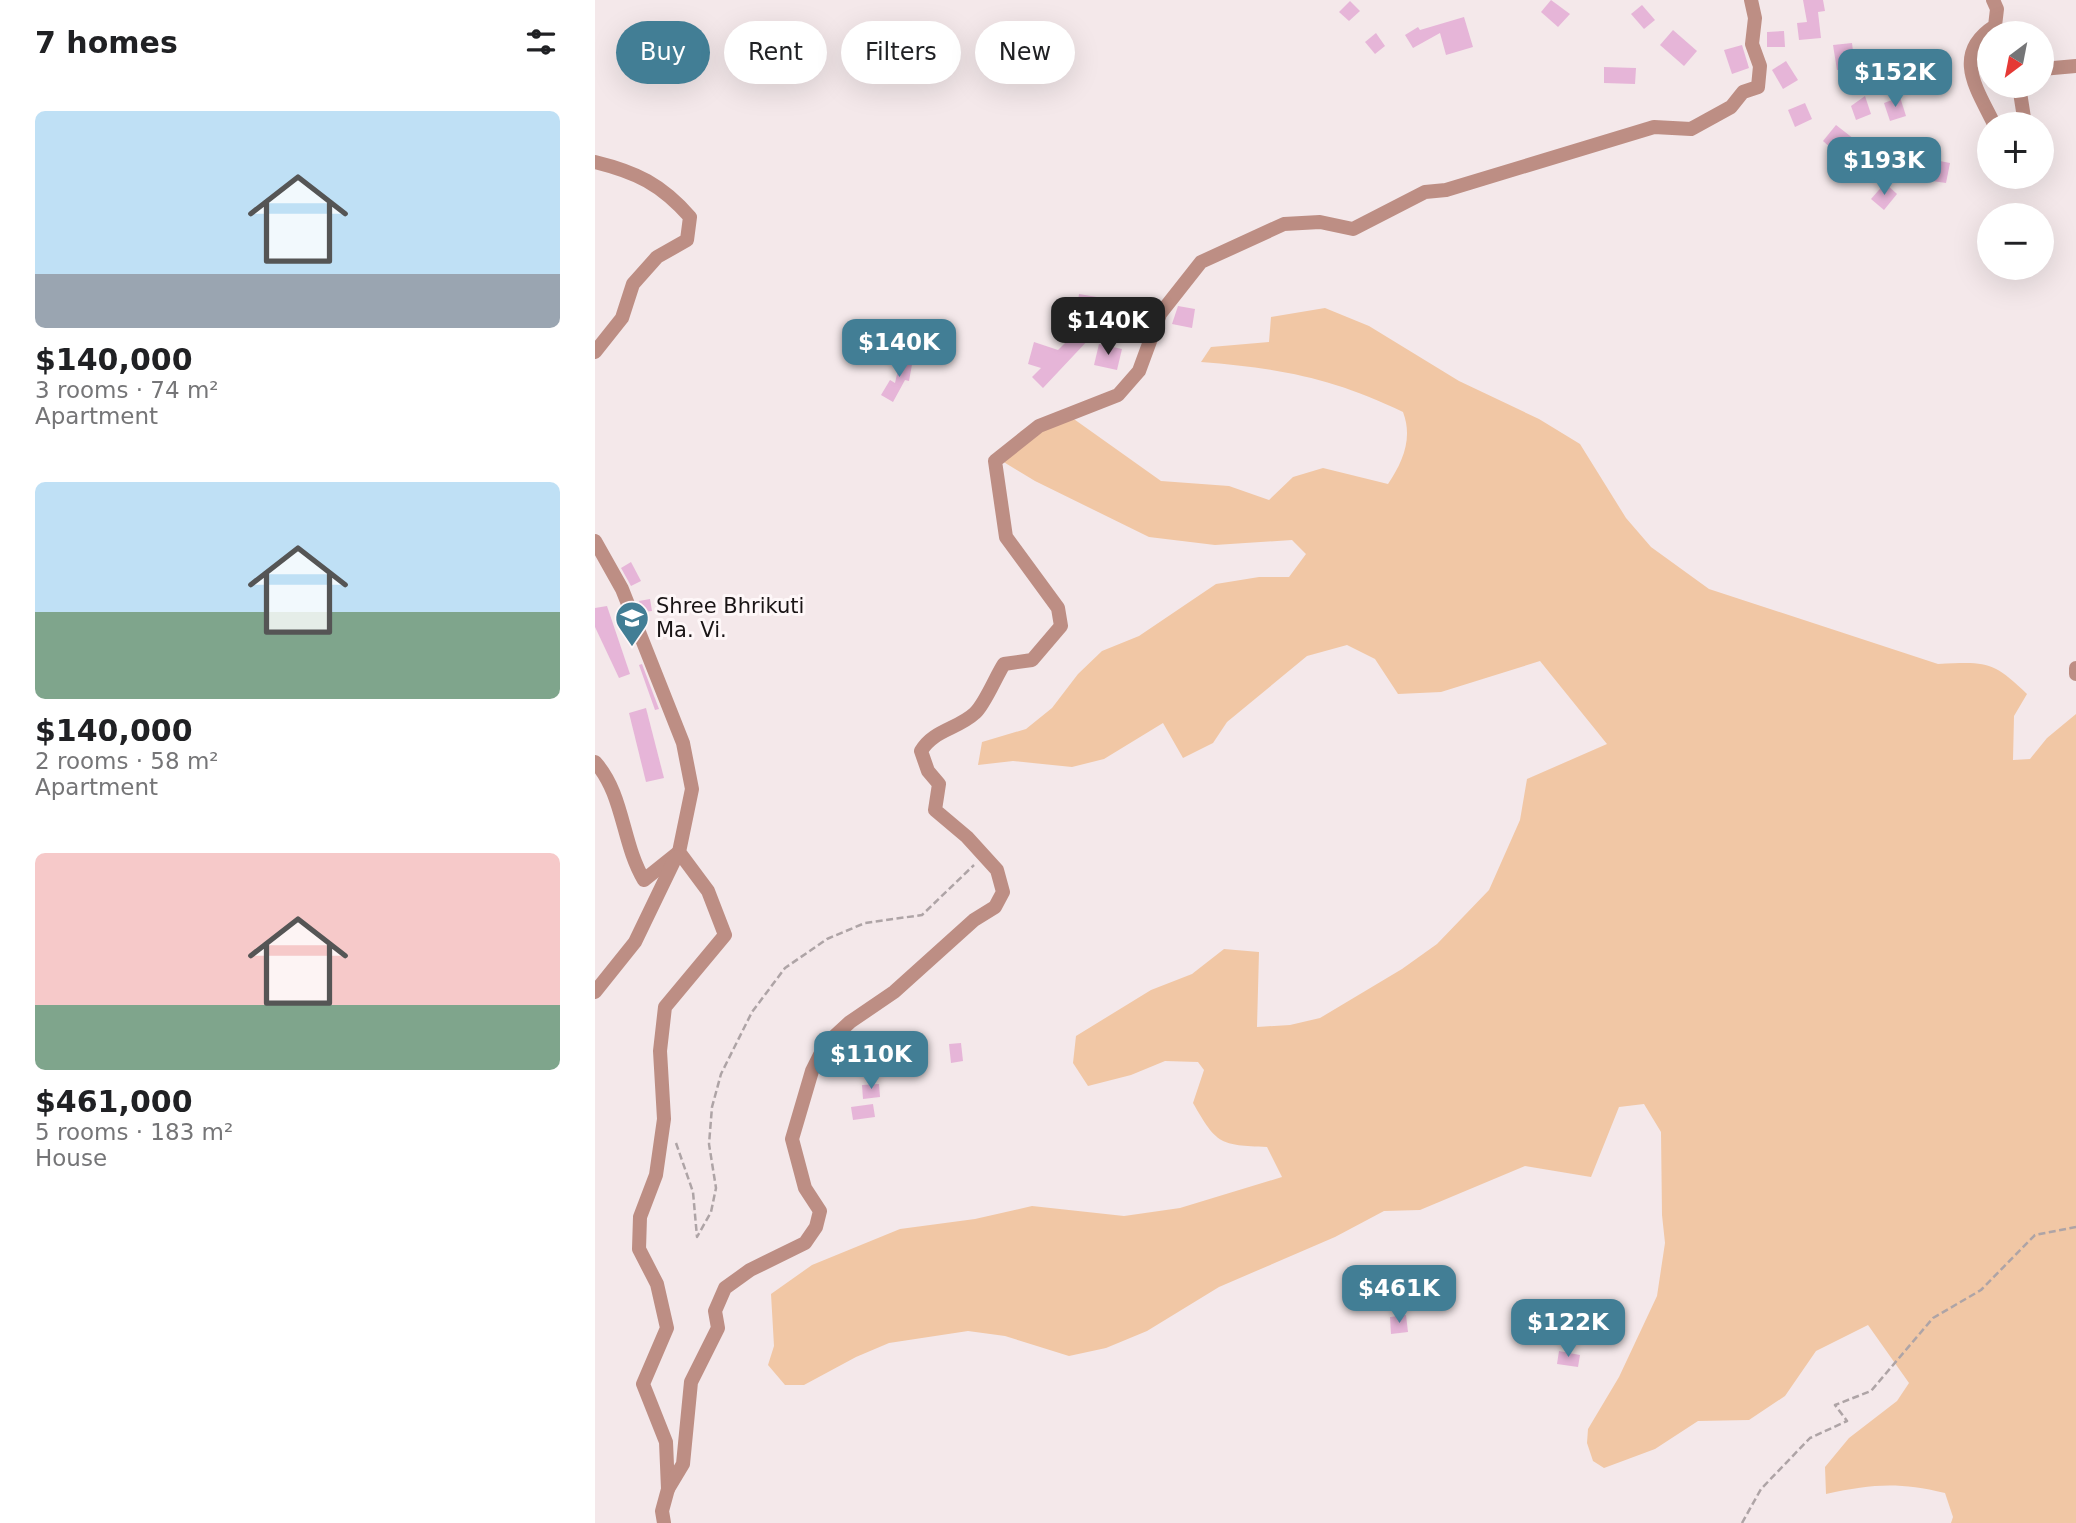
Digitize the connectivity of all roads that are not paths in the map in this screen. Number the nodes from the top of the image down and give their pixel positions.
1 (1751, 0) edge
2 (1993, 0) edge
3 (2076, 66) edge
4 (2055, 68) edge
5 (1988, 112) edge
6 (595, 162) edge
7 (595, 352) edge
8 (595, 541) edge
9 (2076, 668) edge
10 (2076, 674) edge
11 (595, 762) edge
12 (678, 852) junction
13 (595, 992) edge
14 (668, 1489) junction
15 (664, 1523) edge

1 - 14 street
2 - 5 street
3 - 4 street
6 - 7 street
8 - 12 street
9 - 10 street
11 - 12 street
12 - 13 street
12 - 14 street
14 - 15 street

